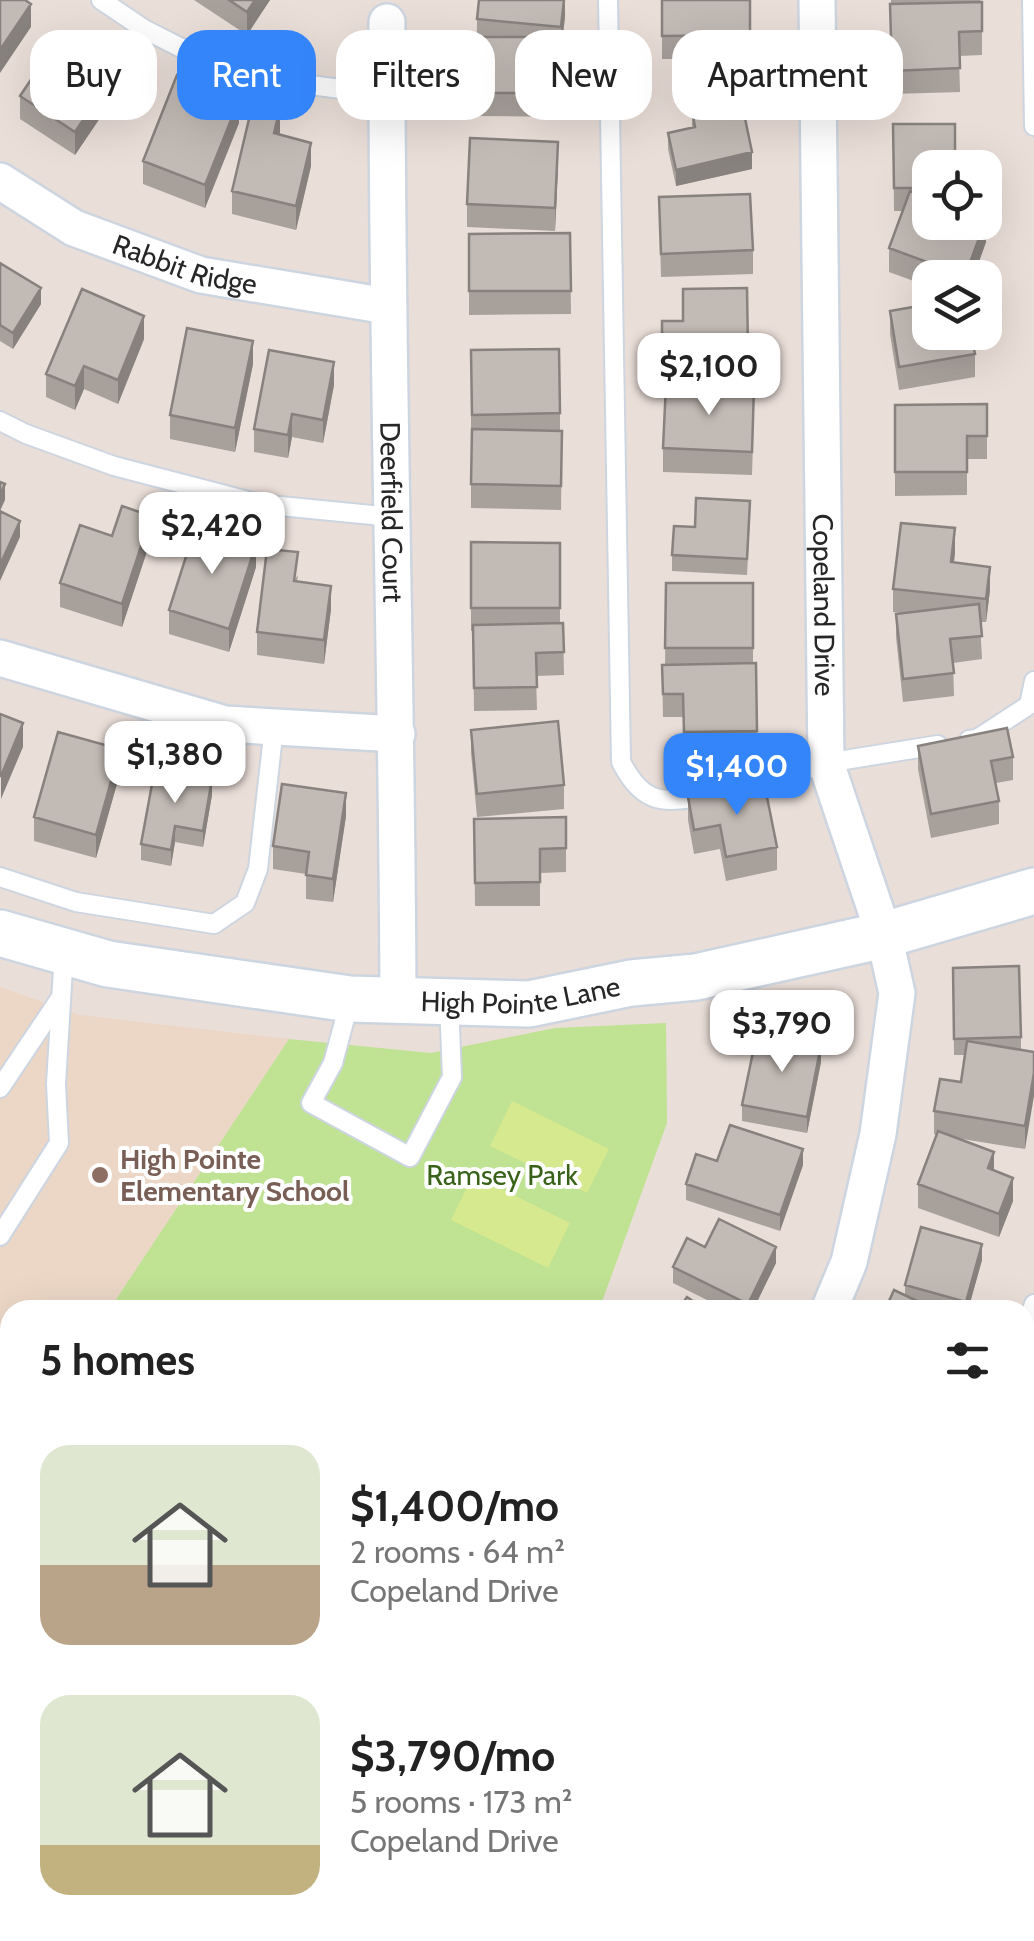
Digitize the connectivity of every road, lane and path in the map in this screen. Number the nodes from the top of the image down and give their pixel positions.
1 (608, 0) edge
2 (817, 0) edge
3 (1032, 0) edge
4 (109, 2) edge
5 (386, 22) dead end
6 (386, 30) edge
7 (336, 88) edge
8 (386, 120) edge
9 (1034, 126) edge
10 (0, 181) edge
11 (387, 306) junction
12 (0, 421) edge
13 (392, 517) junction
14 (0, 658) edge
15 (1034, 681) edge
16 (274, 727) junction
17 (397, 734) junction
18 (826, 763) junction
19 (0, 877) edge
20 (1034, 891) edge
21 (0, 932) edge
22 (884, 935) junction
23 (64, 951) junction
24 (62, 996) junction
25 (350, 999) junction
26 (398, 1000) junction
27 (450, 1002) junction
28 (0, 1088) edge
29 (0, 1236) edge
30 (832, 1300) edge

1 - 18 lane
2 - 18 street, Copeland Drive
3 - 9 lane
4 - 7 lane
5 - 6 street, Deerfield Court
8 - 11 street, Deerfield Court
10 - 11 street, Rabbit Ridge
11 - 13 street, Deerfield Court
12 - 13 lane
13 - 17 street, Deerfield Court
14 - 16 street
15 - 18 lane
16 - 17 street
16 - 19 lane
17 - 26 street, Deerfield Court
18 - 22 street, Copeland Drive
20 - 22 street, High Pointe Lane
21 - 23 street, High Pointe Lane
22 - 27 street, High Pointe Lane
22 - 30 street, Copeland Drive
23 - 24 lane
23 - 25 street, High Pointe Lane
24 - 28 lane
24 - 29 lane
25 - 26 street, High Pointe Lane
25 - 27 lane
26 - 27 street, High Pointe Lane

